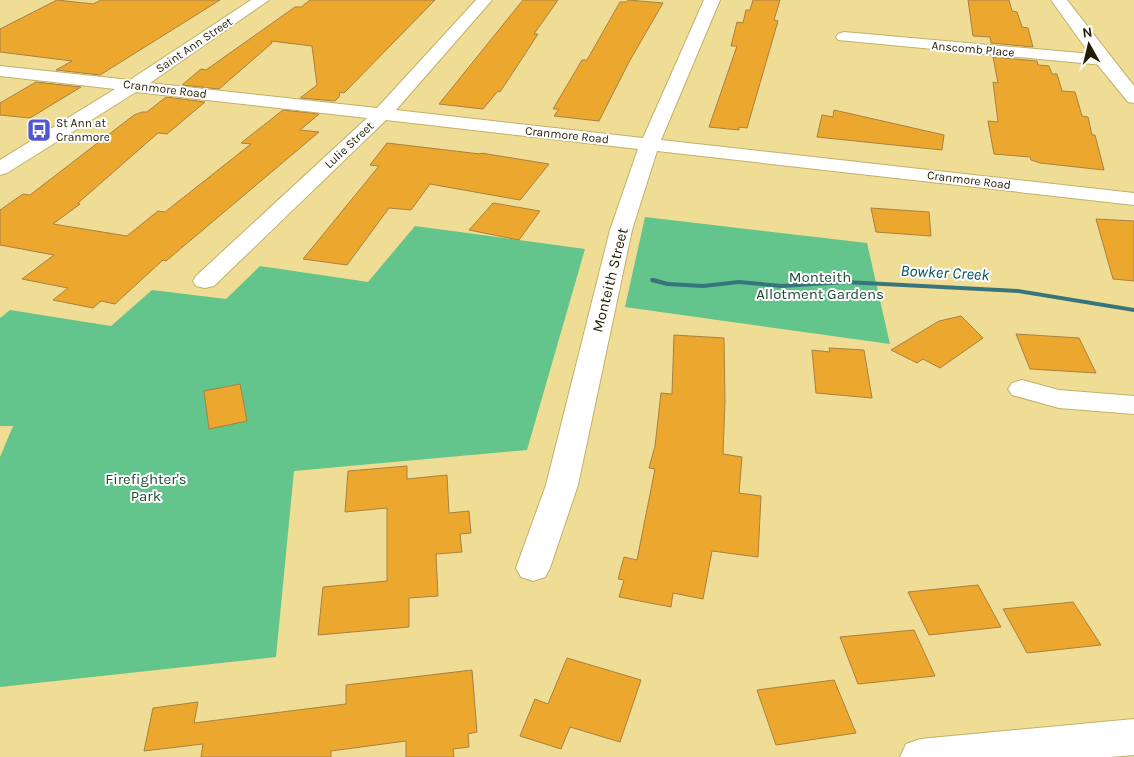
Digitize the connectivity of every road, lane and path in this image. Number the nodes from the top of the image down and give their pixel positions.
1 (261, 0) edge
2 (484, 0) edge
3 (712, 0) edge
4 (1059, 0) edge
5 (844, 37) dead end
6 (1102, 60) junction
7 (0, 71) edge
8 (133, 86) junction
9 (1134, 98) edge
10 (381, 115) junction
11 (650, 144) junction
12 (0, 170) edge
13 (1134, 199) edge
14 (204, 281) dead end
15 (1022, 389) dead end
16 (1134, 404) edge
17 (534, 568) dead end
18 (1134, 737) edge
19 (920, 757) edge

1 - 8 street, Saint Ann Street
2 - 10 street, Lulie Street
3 - 11 street, Monteith Street
4 - 6 street
5 - 6 street, Anscomb Place
6 - 9 street
7 - 8 street, Cranmore Road
8 - 10 street, Cranmore Road
8 - 12 street, Saint Ann Street
10 - 11 street, Cranmore Road
10 - 14 street, Lulie Street
11 - 13 street, Cranmore Road
11 - 17 street, Monteith Street
15 - 16 street
18 - 19 street

